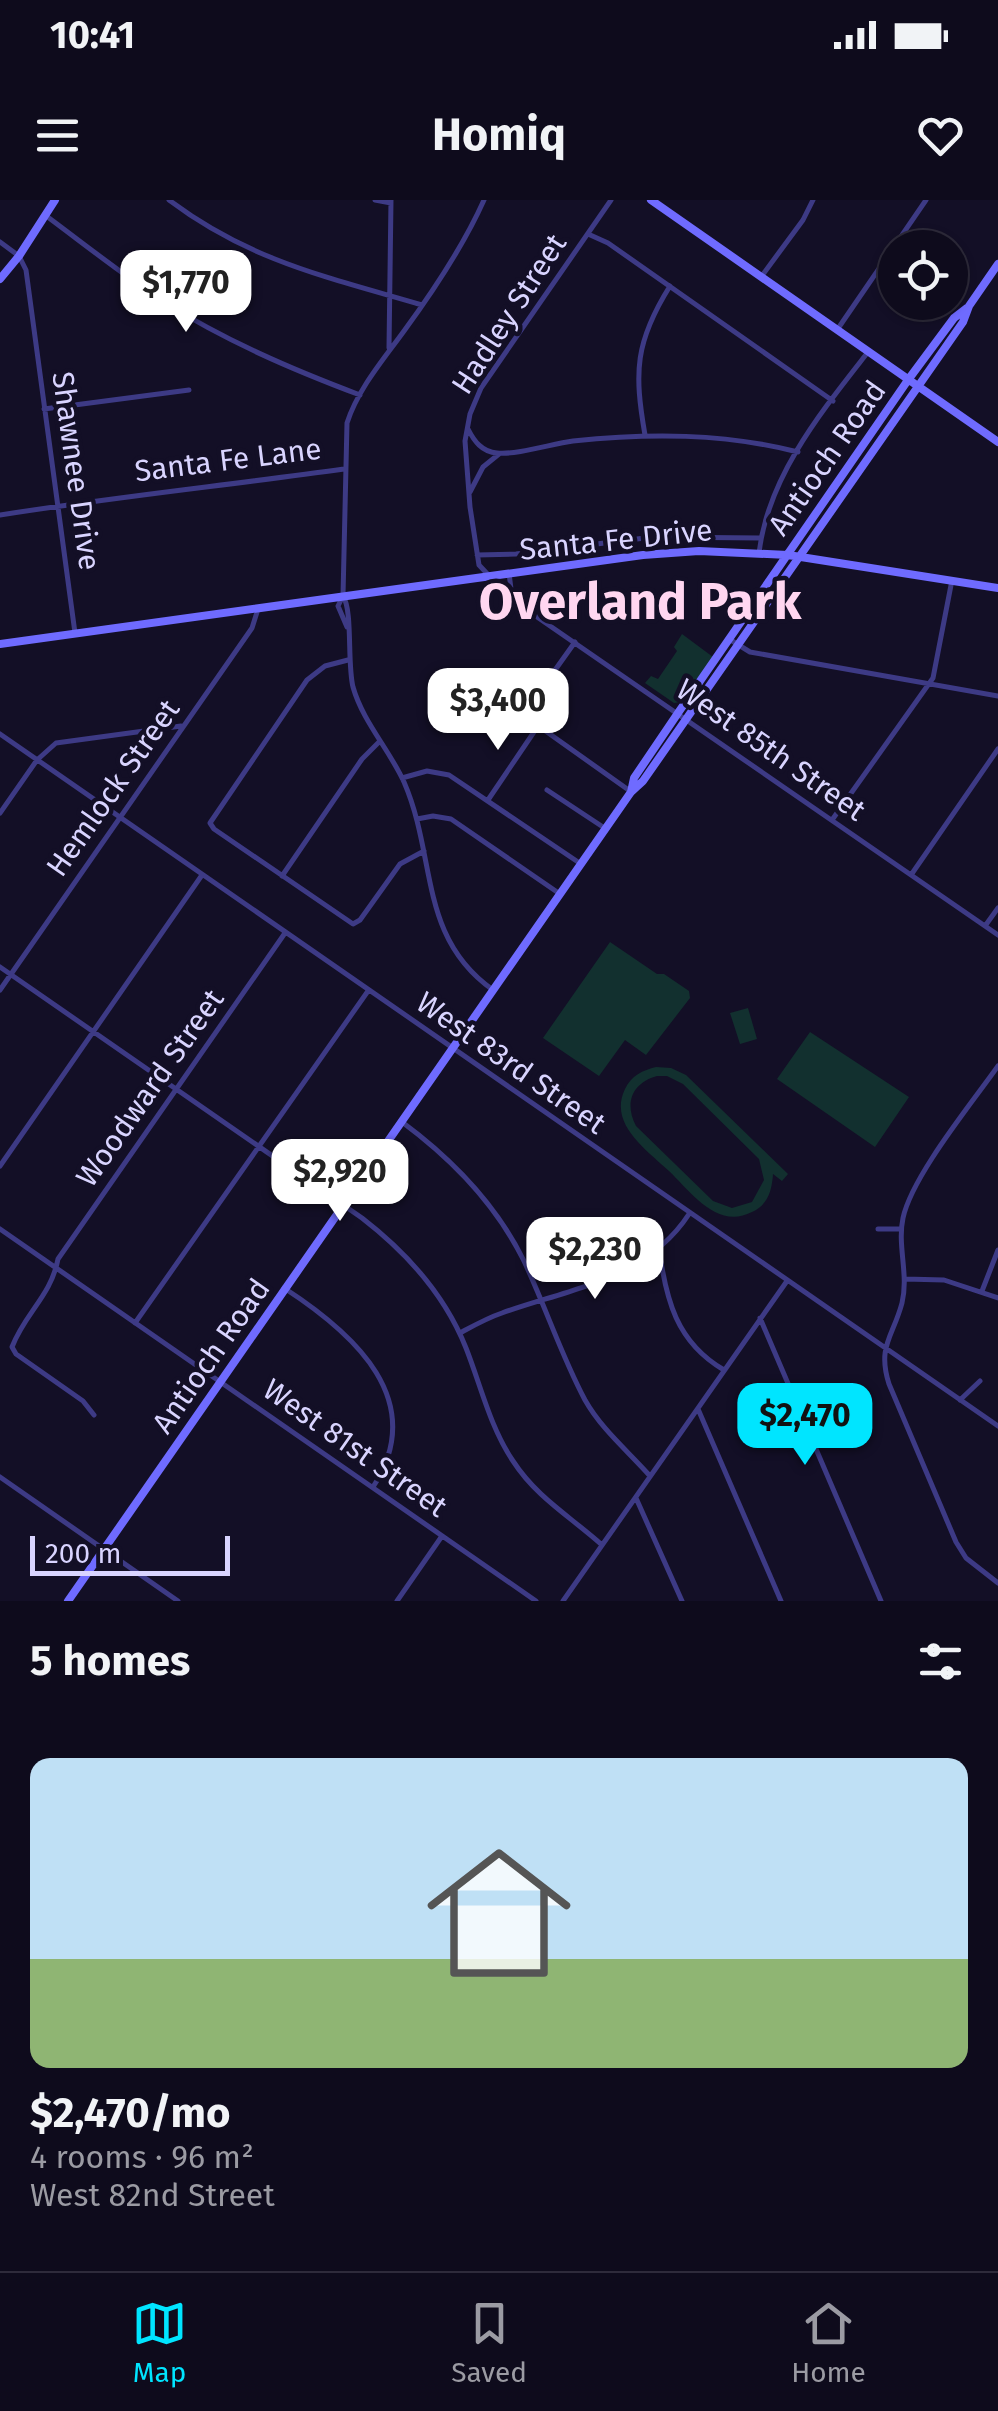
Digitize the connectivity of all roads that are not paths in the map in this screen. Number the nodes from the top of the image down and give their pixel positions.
1 (55, 200) edge
2 (169, 200) edge
3 (375, 200) edge
4 (484, 200) edge
5 (611, 200) edge
6 (651, 200) edge
7 (813, 200) edge
8 (926, 200) edge
9 (391, 202) edge
10 (45, 215) junction
11 (588, 234) junction
12 (0, 242) edge
13 (19, 256) junction
14 (998, 264) edge
15 (761, 277) junction
16 (0, 279) edge
17 (670, 286) junction
18 (389, 295) junction
19 (422, 305) junction
20 (969, 306) junction
21 (837, 330) junction
22 (389, 348) junction
23 (868, 352) junction
24 (908, 380) junction
25 (918, 387) junction
26 (189, 390) dead end
27 (360, 395) junction
28 (833, 401) junction
29 (44, 409) junction
30 (467, 426) junction
31 (645, 434) junction
32 (998, 442) edge
33 (798, 452) junction
34 (500, 453) junction
35 (344, 469) junction
36 (469, 495) junction
37 (59, 506) junction
38 (0, 515) edge
39 (761, 538) junction
40 (759, 553) junction
41 (477, 555) junction
42 (788, 555) junction
43 (800, 556) junction
44 (509, 574) junction
45 (488, 576) junction
46 (952, 580) junction
47 (998, 588) edge
48 (343, 596) junction
49 (519, 601) junction
50 (258, 609) junction
51 (75, 634) junction
52 (729, 639) junction
53 (575, 642) junction
54 (0, 644) edge
55 (738, 645) junction
56 (348, 660) junction
57 (928, 684) junction
58 (998, 696) edge
59 (678, 712) junction
60 (686, 719) junction
61 (183, 726) junction
62 (538, 726) junction
63 (0, 734) edge
64 (380, 741) junction
65 (998, 748) edge
66 (37, 760) junction
67 (402, 778) junction
68 (548, 790) dead end
69 (631, 792) junction
70 (488, 800) junction
71 (0, 813) edge
72 (119, 818) junction
73 (418, 819) junction
74 (832, 820) junction
75 (606, 829) junction
76 (424, 851) junction
77 (581, 864) junction
78 (910, 874) junction
79 (202, 875) junction
80 (282, 876) junction
81 (561, 894) junction
82 (998, 908) edge
83 (985, 926) junction
84 (284, 933) junction
85 (998, 934) edge
86 (0, 967) edge
87 (11, 974) junction
88 (0, 990) edge
89 (493, 990) junction
90 (368, 991) junction
91 (93, 1032) junction
92 (452, 1050) junction
93 (998, 1066) edge
94 (176, 1090) junction
95 (402, 1122) junction
96 (260, 1147) junction
97 (0, 1166) edge
98 (343, 1205) junction
99 (689, 1214) junction
100 (902, 1228) junction
101 (0, 1229) edge
102 (878, 1229) dead end
103 (659, 1249) junction
104 (998, 1250) edge
105 (57, 1269) junction
106 (905, 1279) junction
107 (787, 1281) junction
108 (284, 1288) junction
109 (982, 1291) junction
110 (998, 1298) edge
111 (541, 1301) junction
112 (760, 1318) junction
113 (135, 1322) junction
114 (460, 1333) junction
115 (884, 1348) junction
116 (724, 1370) junction
117 (980, 1381) dead end
118 (220, 1382) junction
119 (960, 1400) junction
120 (698, 1409) junction
121 (94, 1415) dead end
122 (998, 1426) edge
123 (650, 1476) junction
124 (0, 1477) edge
125 (373, 1488) junction
126 (636, 1498) junction
127 (442, 1536) junction
128 (602, 1545) junction
129 (104, 1550) junction
130 (998, 1583) edge
131 (68, 1601) edge
132 (178, 1601) edge
133 (396, 1601) edge
134 (536, 1601) edge
135 (564, 1601) edge
136 (682, 1601) edge
137 (781, 1601) edge
138 (881, 1601) edge

1 - 10 main road
2 - 18 street
3 - 9 street
4 - 19 street
5 - 11 street, Hadley Street
6 - 15 main road
7 - 15 street
8 - 21 street
9 - 18 street
10 - 13 main road
10 - 27 street
11 - 17 street
11 - 30 street, Hadley Street
12 - 13 street
13 - 16 main road
13 - 29 street, Shawnee Drive
14 - 20 main road, Antioch Road
15 - 21 main road
17 - 28 street
17 - 31 street
18 - 19 street
18 - 22 street
19 - 22 street
20 - 24 main road, Antioch Road
20 - 25 main road, Antioch Road
21 - 23 main road
22 - 27 street
23 - 24 main road
23 - 28 street
24 - 25 main road
24 - 42 main road, Antioch Road
25 - 32 main road
25 - 43 main road, Antioch Road
26 - 29 street
27 - 35 street
28 - 33 street
29 - 37 street, Shawnee Drive
30 - 34 street
30 - 36 street, Hadley Street
31 - 33 street
31 - 34 street
33 - 39 street
34 - 36 street
35 - 37 street, Santa Fe Lane
35 - 48 street
36 - 41 street, Hadley Street
37 - 38 street, Santa Fe Lane
37 - 51 street, Shawnee Drive
39 - 40 street
39 - 41 street
40 - 42 main road, Santa Fe Drive
40 - 44 main road, Santa Fe Drive
41 - 45 street, Hadley Street
42 - 43 main road, Santa Fe Drive
42 - 52 main road, Antioch Road
43 - 46 main road, Santa Fe Drive
43 - 55 main road, Antioch Road
44 - 45 main road, Santa Fe Drive
44 - 49 street
45 - 48 main road, Santa Fe Drive
45 - 49 street, West 85th Street
46 - 47 main road, Santa Fe Drive
46 - 57 street
48 - 50 main road, Santa Fe Drive
48 - 56 street
49 - 53 street, West 85th Street
50 - 51 main road, Santa Fe Drive
50 - 61 street, Hemlock Street
51 - 54 main road, Santa Fe Drive
52 - 55 street
52 - 59 main road, Antioch Road
53 - 59 street, West 85th Street
53 - 62 street
55 - 57 street
55 - 60 main road, Antioch Road
56 - 64 street
56 - 80 street
57 - 58 street
57 - 74 street
59 - 60 street, West 85th Street
59 - 69 main road, Antioch Road
60 - 69 main road, Antioch Road
60 - 74 street, West 85th Street
61 - 66 street
61 - 72 street, Hemlock Street
62 - 69 street
62 - 70 street
63 - 66 street, West 83rd Street
64 - 67 street
64 - 80 street
65 - 78 street
66 - 71 street
66 - 72 street, West 83rd Street
67 - 70 street
67 - 73 street
68 - 75 street
69 - 75 main road, Antioch Road
70 - 77 street
72 - 79 street, West 83rd Street
72 - 87 street, Hemlock Street
73 - 76 street
73 - 81 street
74 - 78 street, West 85th Street
75 - 77 main road, Antioch Road
76 - 80 street
76 - 89 street
77 - 81 main road, Antioch Road
78 - 83 street, West 85th Street
79 - 84 street, West 83rd Street
79 - 91 street
81 - 89 main road, Antioch Road
82 - 83 street
83 - 85 street, West 85th Street
84 - 90 street, West 83rd Street
84 - 94 street, Woodward Street
86 - 87 street
87 - 88 street, Hemlock Street
87 - 91 street
89 - 92 main road, Antioch Road
90 - 92 street, West 83rd Street
90 - 96 street
91 - 94 street
91 - 97 street
92 - 95 main road, Antioch Road
92 - 99 street, West 83rd Street
93 - 100 street
94 - 96 street
94 - 105 street, Woodward Street
95 - 98 main road, Antioch Road
95 - 111 street
96 - 98 street
96 - 113 street
98 - 108 main road, Antioch Road
98 - 114 street
99 - 103 street
99 - 107 street, West 83rd Street
100 - 102 street
100 - 106 street
101 - 105 street, West 81st Street
103 - 111 street
103 - 116 street
104 - 109 street
105 - 113 street, West 81st Street
105 - 121 street, Woodward Street
106 - 109 street
106 - 115 street
107 - 112 street
107 - 115 street, West 83rd Street
108 - 118 main road, Antioch Road
108 - 125 street
109 - 110 street
111 - 114 street
111 - 123 street
112 - 116 street
112 - 138 street
113 - 118 street, West 81st Street
114 - 128 street
115 - 119 street, West 83rd Street
115 - 130 street
116 - 120 street
117 - 119 street
118 - 125 street, West 81st Street
118 - 129 main road, Antioch Road
119 - 122 street, West 83rd Street
120 - 123 street
120 - 137 street
123 - 126 street
124 - 129 street
125 - 127 street, West 81st Street
126 - 128 street
126 - 136 street
127 - 133 street
127 - 134 street, West 81st Street
128 - 135 street
129 - 131 main road, Antioch Road
129 - 132 street

